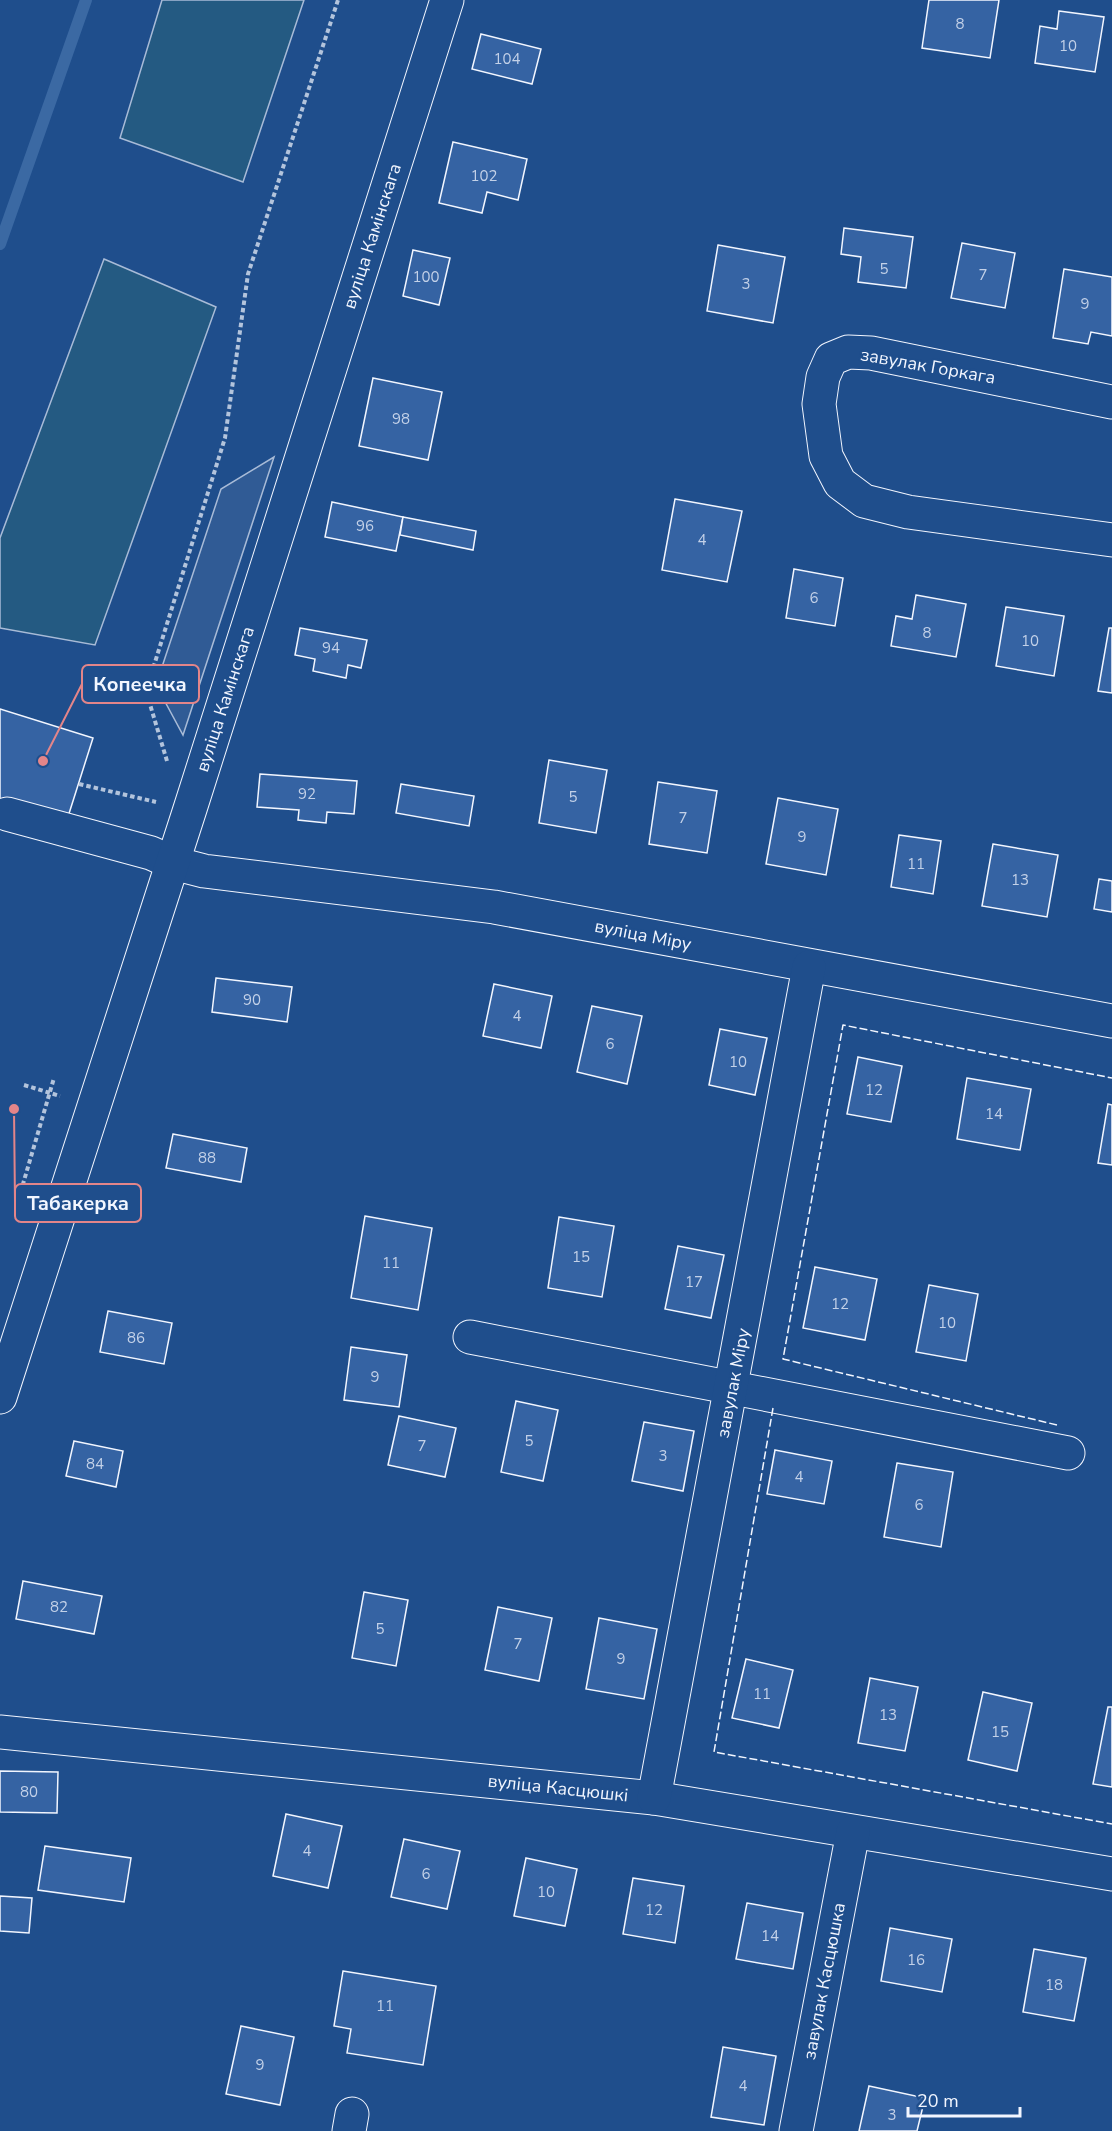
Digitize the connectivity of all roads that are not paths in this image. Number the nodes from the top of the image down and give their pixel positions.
1 (447, 0) edge
2 (1112, 402) edge
3 (1112, 540) edge
4 (7, 814) dead end
5 (173, 863) junction
6 (809, 967) junction
7 (1112, 1021) edge
8 (470, 1337) dead end
9 (733, 1387) junction
10 (0, 1397) edge
11 (1068, 1453) dead end
12 (0, 1732) edge
13 (654, 1798) junction
14 (853, 1832) junction
15 (1112, 1874) edge
16 (796, 2131) edge

1 - 5 street, вуліца Камінскага
2 - 3 street, завулак Горкага
4 - 5 street, вуліца Міру
5 - 6 street, вуліца Міру
5 - 10 street, вуліца Камінскага
6 - 7 street, вуліца Міру
6 - 9 street, завулак Міру
8 - 9 street
9 - 11 street
9 - 13 street, завулак Міру
12 - 13 street, вуліца Касцюшкі
13 - 14 street, вуліца Касцюшкі
14 - 15 street, вуліца Касцюшкі
14 - 16 street, завулак Касцюшка

